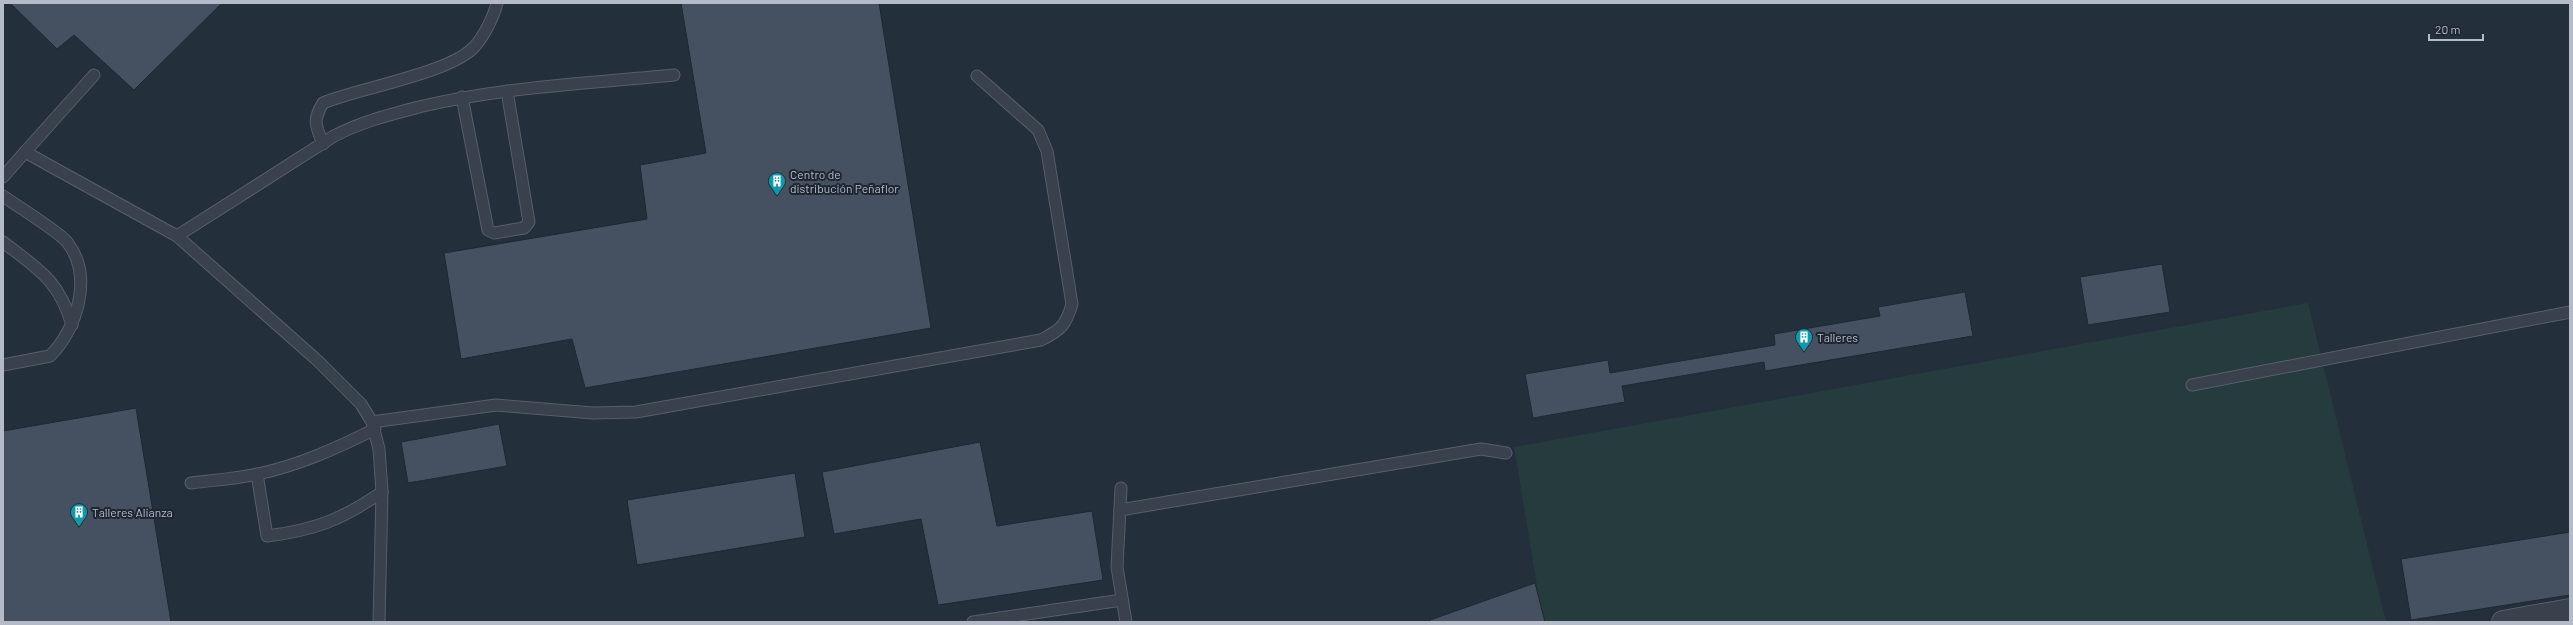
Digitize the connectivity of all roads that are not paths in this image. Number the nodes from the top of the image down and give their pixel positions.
1 (498, 3) edge
2 (94, 75) dead end
3 (674, 75) dead end
4 (976, 76) dead end
5 (507, 91) junction
6 (462, 97) junction
7 (323, 144) junction
8 (25, 152) junction
9 (3, 177) edge
10 (3, 196) edge
11 (177, 236) junction
12 (3, 242) edge
13 (2570, 312) edge
14 (73, 326) junction
15 (3, 365) edge
16 (2192, 385) dead end
17 (374, 425) junction
18 (1506, 453) dead end
19 (257, 474) junction
20 (191, 483) dead end
21 (1121, 488) dead end
22 (382, 492) junction
23 (1120, 510) junction
24 (1122, 600) junction
25 (2570, 610) edge
26 (379, 622) edge
27 (973, 622) edge
28 (1126, 622) edge
29 (2503, 622) edge

1 - 7 lane
2 - 8 lane
3 - 5 lane
4 - 17 lane
5 - 6 lane
5 - 6 lane
6 - 7 lane
7 - 11 lane
8 - 9 lane
8 - 11 lane
10 - 14 lane
11 - 17 lane
12 - 14 lane
13 - 16 lane
14 - 15 lane
17 - 19 lane
17 - 22 lane
18 - 23 lane
19 - 20 lane
19 - 22 lane
21 - 23 lane
22 - 26 lane
23 - 24 lane
24 - 27 lane
24 - 28 lane
25 - 29 street

